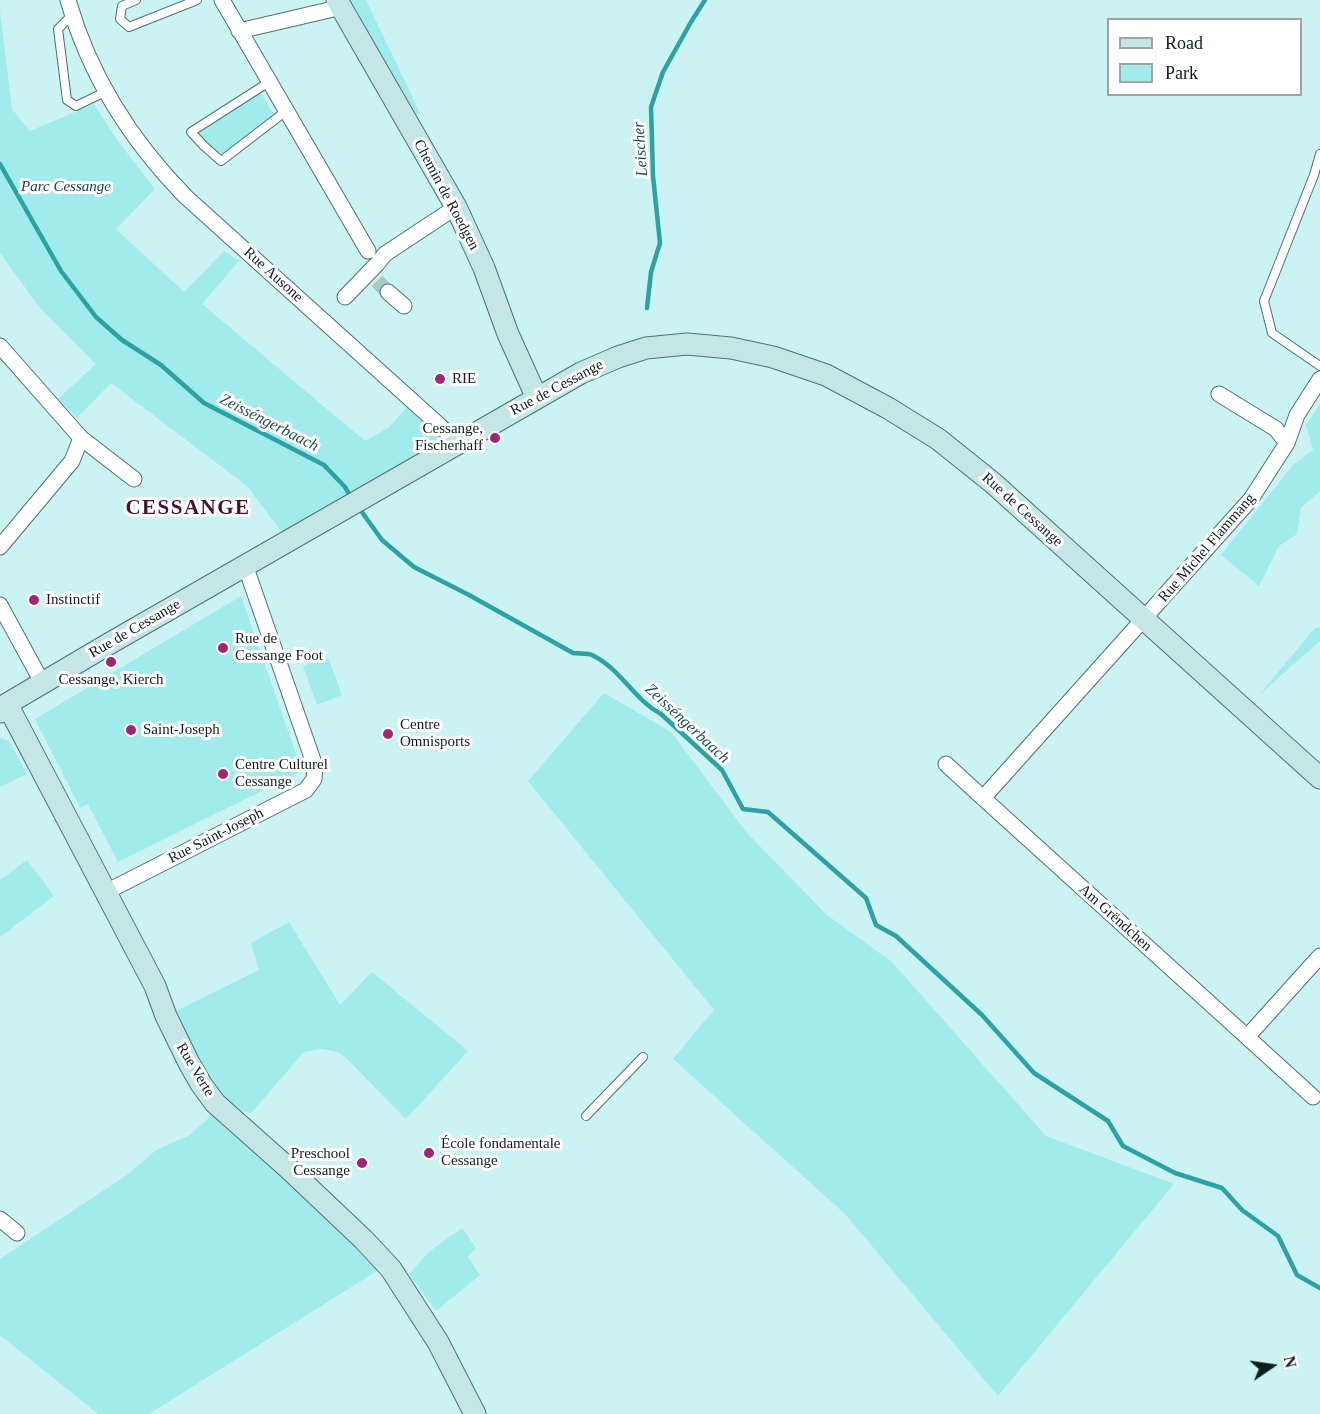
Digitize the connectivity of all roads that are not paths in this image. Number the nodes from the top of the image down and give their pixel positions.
1 (136, 0) edge
2 (197, 0) edge
3 (222, 0) edge
4 (339, 4) edge
5 (70, 8) edge
6 (239, 31) junction
7 (269, 82) junction
8 (105, 92) junction
9 (286, 111) junction
10 (1320, 154) edge
11 (456, 207) junction
12 (368, 251) dead end
13 (378, 282) junction
14 (345, 297) dead end
15 (404, 306) dead end
16 (0, 346) edge
17 (1320, 366) edge
18 (1320, 379) edge
19 (1219, 393) dead end
20 (537, 399) junction
21 (81, 438) junction
22 (459, 443) junction
23 (1287, 443) junction
24 (134, 479) dead end
25 (0, 547) edge
26 (245, 565) junction
27 (0, 605) edge
28 (1143, 620) junction
29 (42, 682) junction
30 (2, 707) edge
31 (946, 764) dead end
32 (1320, 778) edge
33 (983, 798) junction
34 (106, 892) junction
35 (1320, 956) edge
36 (1247, 1037) junction
37 (643, 1057) dead end
38 (1313, 1097) dead end
39 (586, 1116) dead end
40 (0, 1219) edge
41 (17, 1233) dead end
42 (475, 1414) edge

1 - 2 lane
3 - 6 street
4 - 6 street
4 - 11 main road, Chemin de Roedgen
5 - 8 street, Rue Ausone
5 - 8 lane, Rue Ausone
6 - 7 street
7 - 9 street
7 - 9 lane
8 - 22 street, Rue Ausone
9 - 12 street
10 - 17 lane
11 - 13 street
11 - 20 main road, Chemin de Roedgen
13 - 14 street
13 - 15 street
16 - 21 street
18 - 23 street, Rue Michel Flammang
19 - 23 street
20 - 22 main road, Rue de Cessange
20 - 28 main road, Rue de Cessange
21 - 24 street
21 - 25 street
22 - 26 main road, Rue de Cessange
23 - 28 street, Rue Michel Flammang
26 - 29 main road, Rue de Cessange
26 - 34 street, Rue Saint-Joseph
27 - 29 street
28 - 32 main road, Rue de Cessange
28 - 33 street
29 - 30 main road, Rue de Cessange
30 - 34 main road, Rue Verte
31 - 33 street, Am Grëndchen
33 - 36 street, Am Grëndchen
34 - 42 main road, Rue Verte
35 - 36 street
36 - 38 street, Am Grëndchen
37 - 39 lane
40 - 41 street

